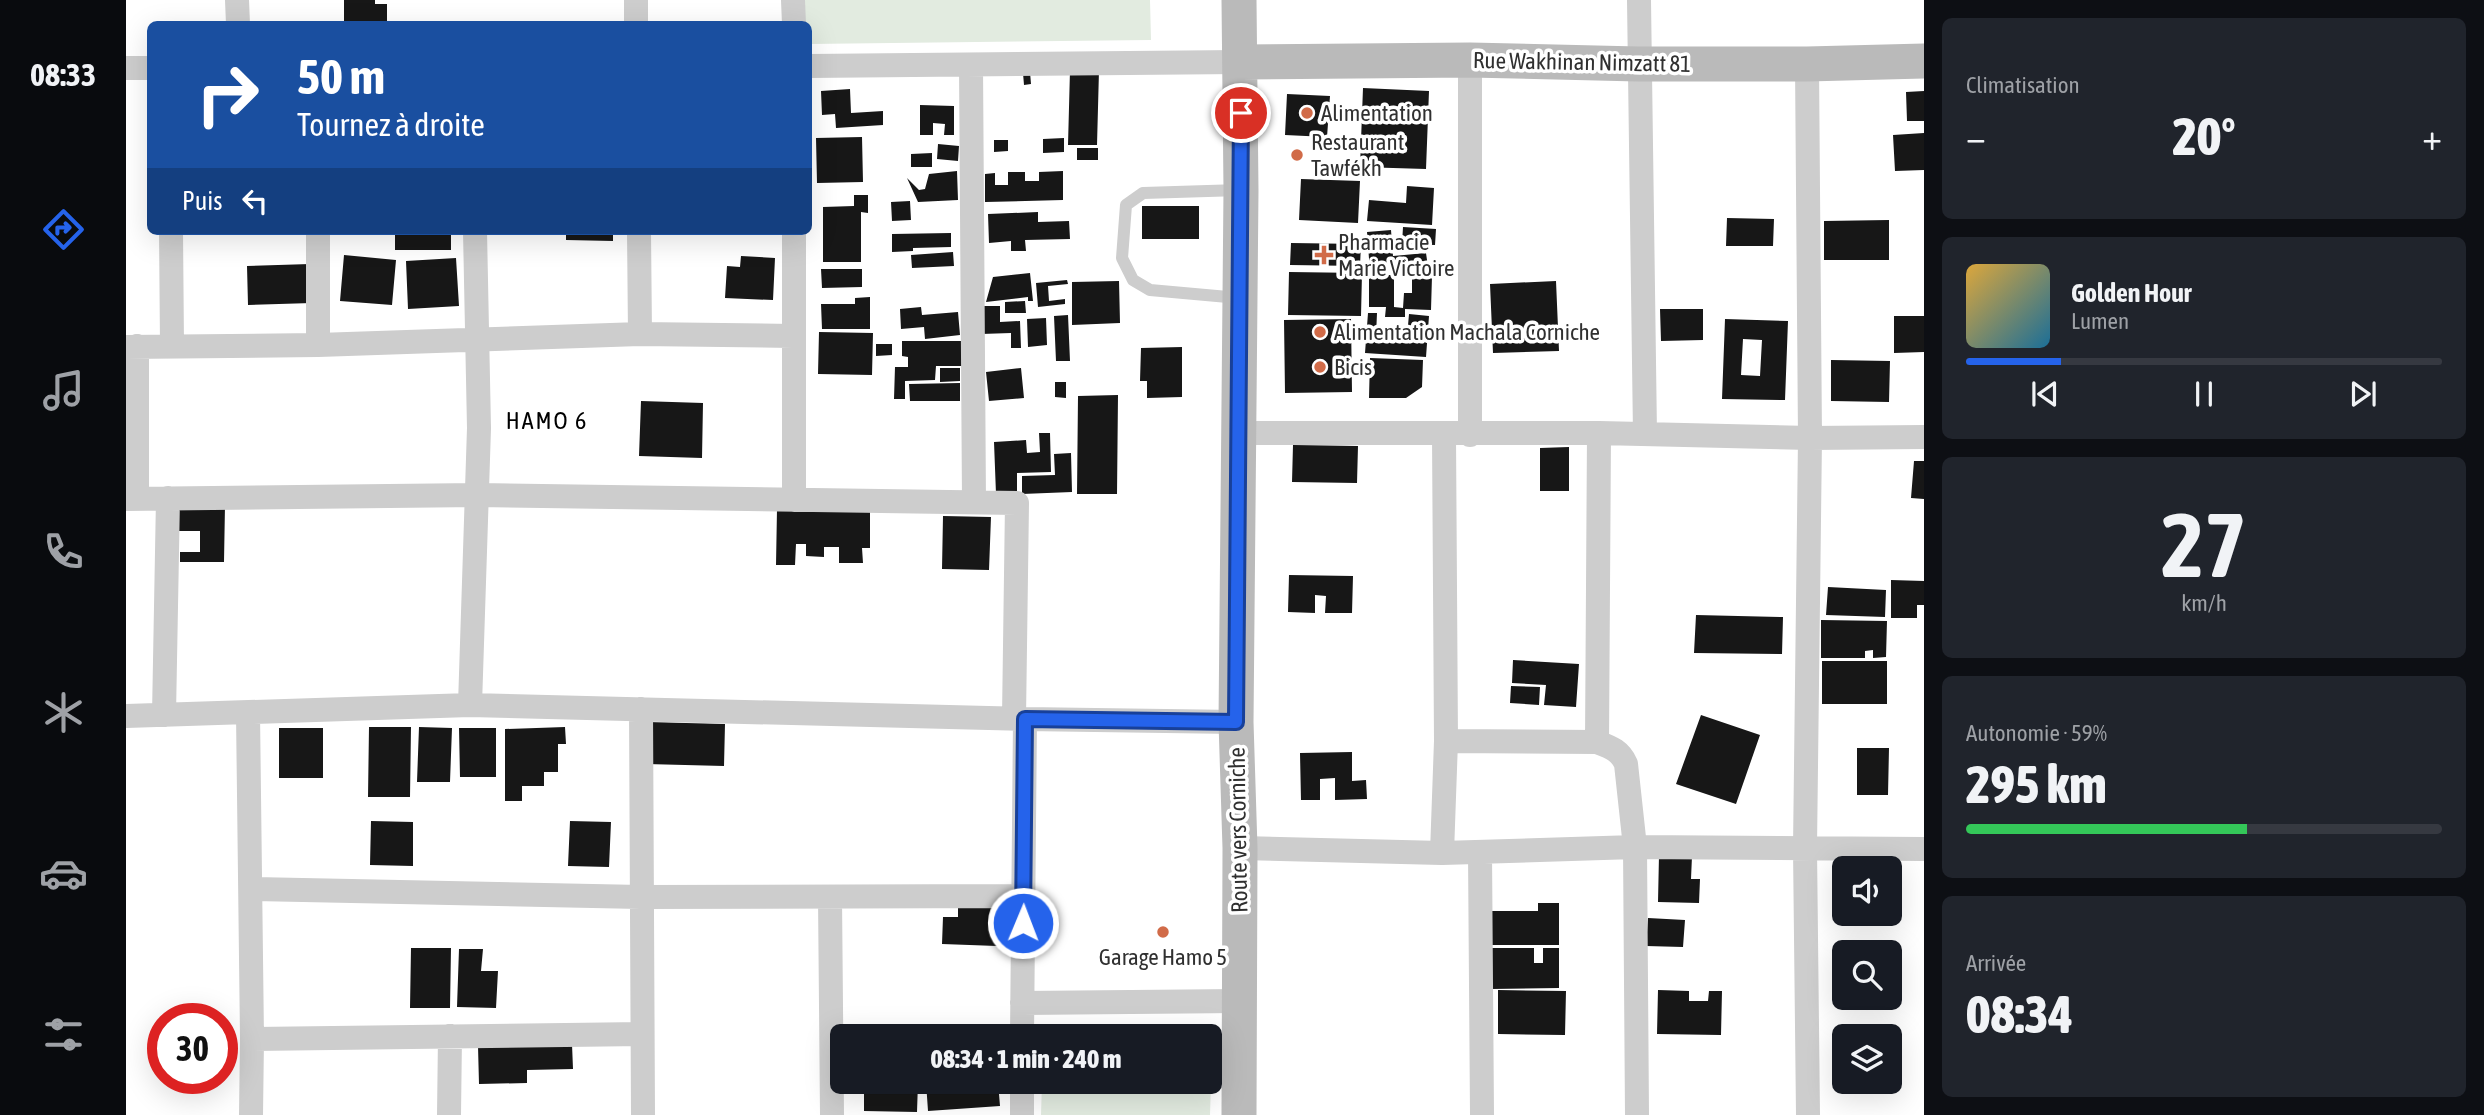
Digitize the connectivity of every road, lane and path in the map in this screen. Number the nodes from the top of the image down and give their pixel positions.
1 (237, 0) edge
2 (636, 0) edge
3 (793, 0) edge
4 (1239, 0) edge
5 (1639, 0) edge
6 (238, 21) edge
7 (636, 21) edge
8 (794, 21) edge
9 (1470, 60) junction
10 (1924, 61) edge
11 (1240, 62) junction
12 (1639, 64) junction
13 (1807, 64) junction
14 (971, 65) junction
15 (812, 66) edge
16 (126, 68) edge
17 (147, 68) edge
18 (1241, 190) junction
19 (171, 235) edge
20 (318, 235) edge
21 (475, 235) edge
22 (639, 235) edge
23 (794, 235) edge
24 (1239, 299) junction
25 (640, 334) junction
26 (793, 336) junction
27 (478, 340) junction
28 (172, 345) junction
29 (318, 345) junction
30 (132, 347) edge
31 (1238, 433) junction
32 (1599, 433) junction
33 (1645, 434) junction
34 (1444, 435) junction
35 (1470, 435) junction
36 (1924, 437) edge
37 (1810, 438) junction
38 (478, 495) junction
39 (168, 498) junction
40 (131, 499) edge
41 (794, 499) junction
42 (974, 502) junction
43 (470, 705) junction
44 (641, 709) junction
45 (248, 713) junction
46 (164, 715) junction
47 (126, 716) edge
48 (1019, 719) junction
49 (1236, 722) junction
50 (1446, 741) junction
51 (1597, 742) junction
52 (1635, 847) junction
53 (1240, 848) junction
54 (1805, 848) junction
55 (1924, 849) edge
56 (1480, 852) junction
57 (1442, 853) junction
58 (251, 889) junction
59 (1024, 896) junction
60 (641, 897) junction
61 (830, 897) junction
62 (1240, 1001) junction
63 (1023, 1003) junction
64 (1022, 1024) edge
65 (642, 1034) junction
66 (450, 1036) junction
67 (253, 1039) junction
68 (1022, 1094) edge
69 (251, 1115) edge
70 (449, 1115) edge
71 (643, 1115) edge
72 (832, 1115) edge
73 (1022, 1115) edge
74 (1239, 1115) edge
75 (1482, 1115) edge
76 (1637, 1115) edge
77 (1808, 1115) edge

1 - 6 street
2 - 7 street
3 - 8 street
4 - 11 main road, Route vers Corniche
5 - 12 street
9 - 11 main road, Rue Wakhinan Nimzatt 81
9 - 12 main road, Rue Wakhinan Nimzatt 81
9 - 35 street
10 - 13 main road, Rue Wakhinan Nimzatt 81
11 - 14 street
11 - 18 main road, Route vers Corniche
12 - 13 main road, Rue Wakhinan Nimzatt 81
12 - 33 street
13 - 37 street
14 - 15 street
14 - 42 street
16 - 17 street
18 - 24 main road, Route vers Corniche
18 - 24 lane
19 - 28 street
20 - 29 street
21 - 27 street
22 - 25 street
23 - 26 street
24 - 31 main road, Route vers Corniche
25 - 26 street
25 - 27 street
26 - 41 street
27 - 29 street
27 - 38 street
28 - 29 street
28 - 30 street
30 - 40 street
31 - 34 street
31 - 49 main road, Route vers Corniche
32 - 33 street
32 - 35 street
32 - 51 street
33 - 37 street
34 - 35 street
34 - 50 street
36 - 37 street
37 - 54 street
38 - 39 street
38 - 41 street
38 - 43 street
39 - 40 street
39 - 46 street
41 - 42 street
42 - 48 street
43 - 44 street
43 - 45 street
44 - 48 street
44 - 60 street
45 - 46 street
45 - 58 street
46 - 47 street
48 - 49 street
48 - 59 street
49 - 53 main road, Route vers Corniche
50 - 51 street
50 - 57 street
51 - 52 street
52 - 54 street
52 - 56 street
52 - 76 street
53 - 57 street
53 - 62 main road, Route vers Corniche
54 - 55 street
54 - 77 street
56 - 57 street
56 - 75 street
58 - 60 street
58 - 67 street
59 - 61 street
59 - 63 street
60 - 61 street
60 - 65 street
61 - 72 street
62 - 63 street
62 - 74 main road, Route vers Corniche
63 - 64 street
65 - 66 street
65 - 71 street
66 - 67 street
66 - 70 street
67 - 69 street
68 - 73 street

